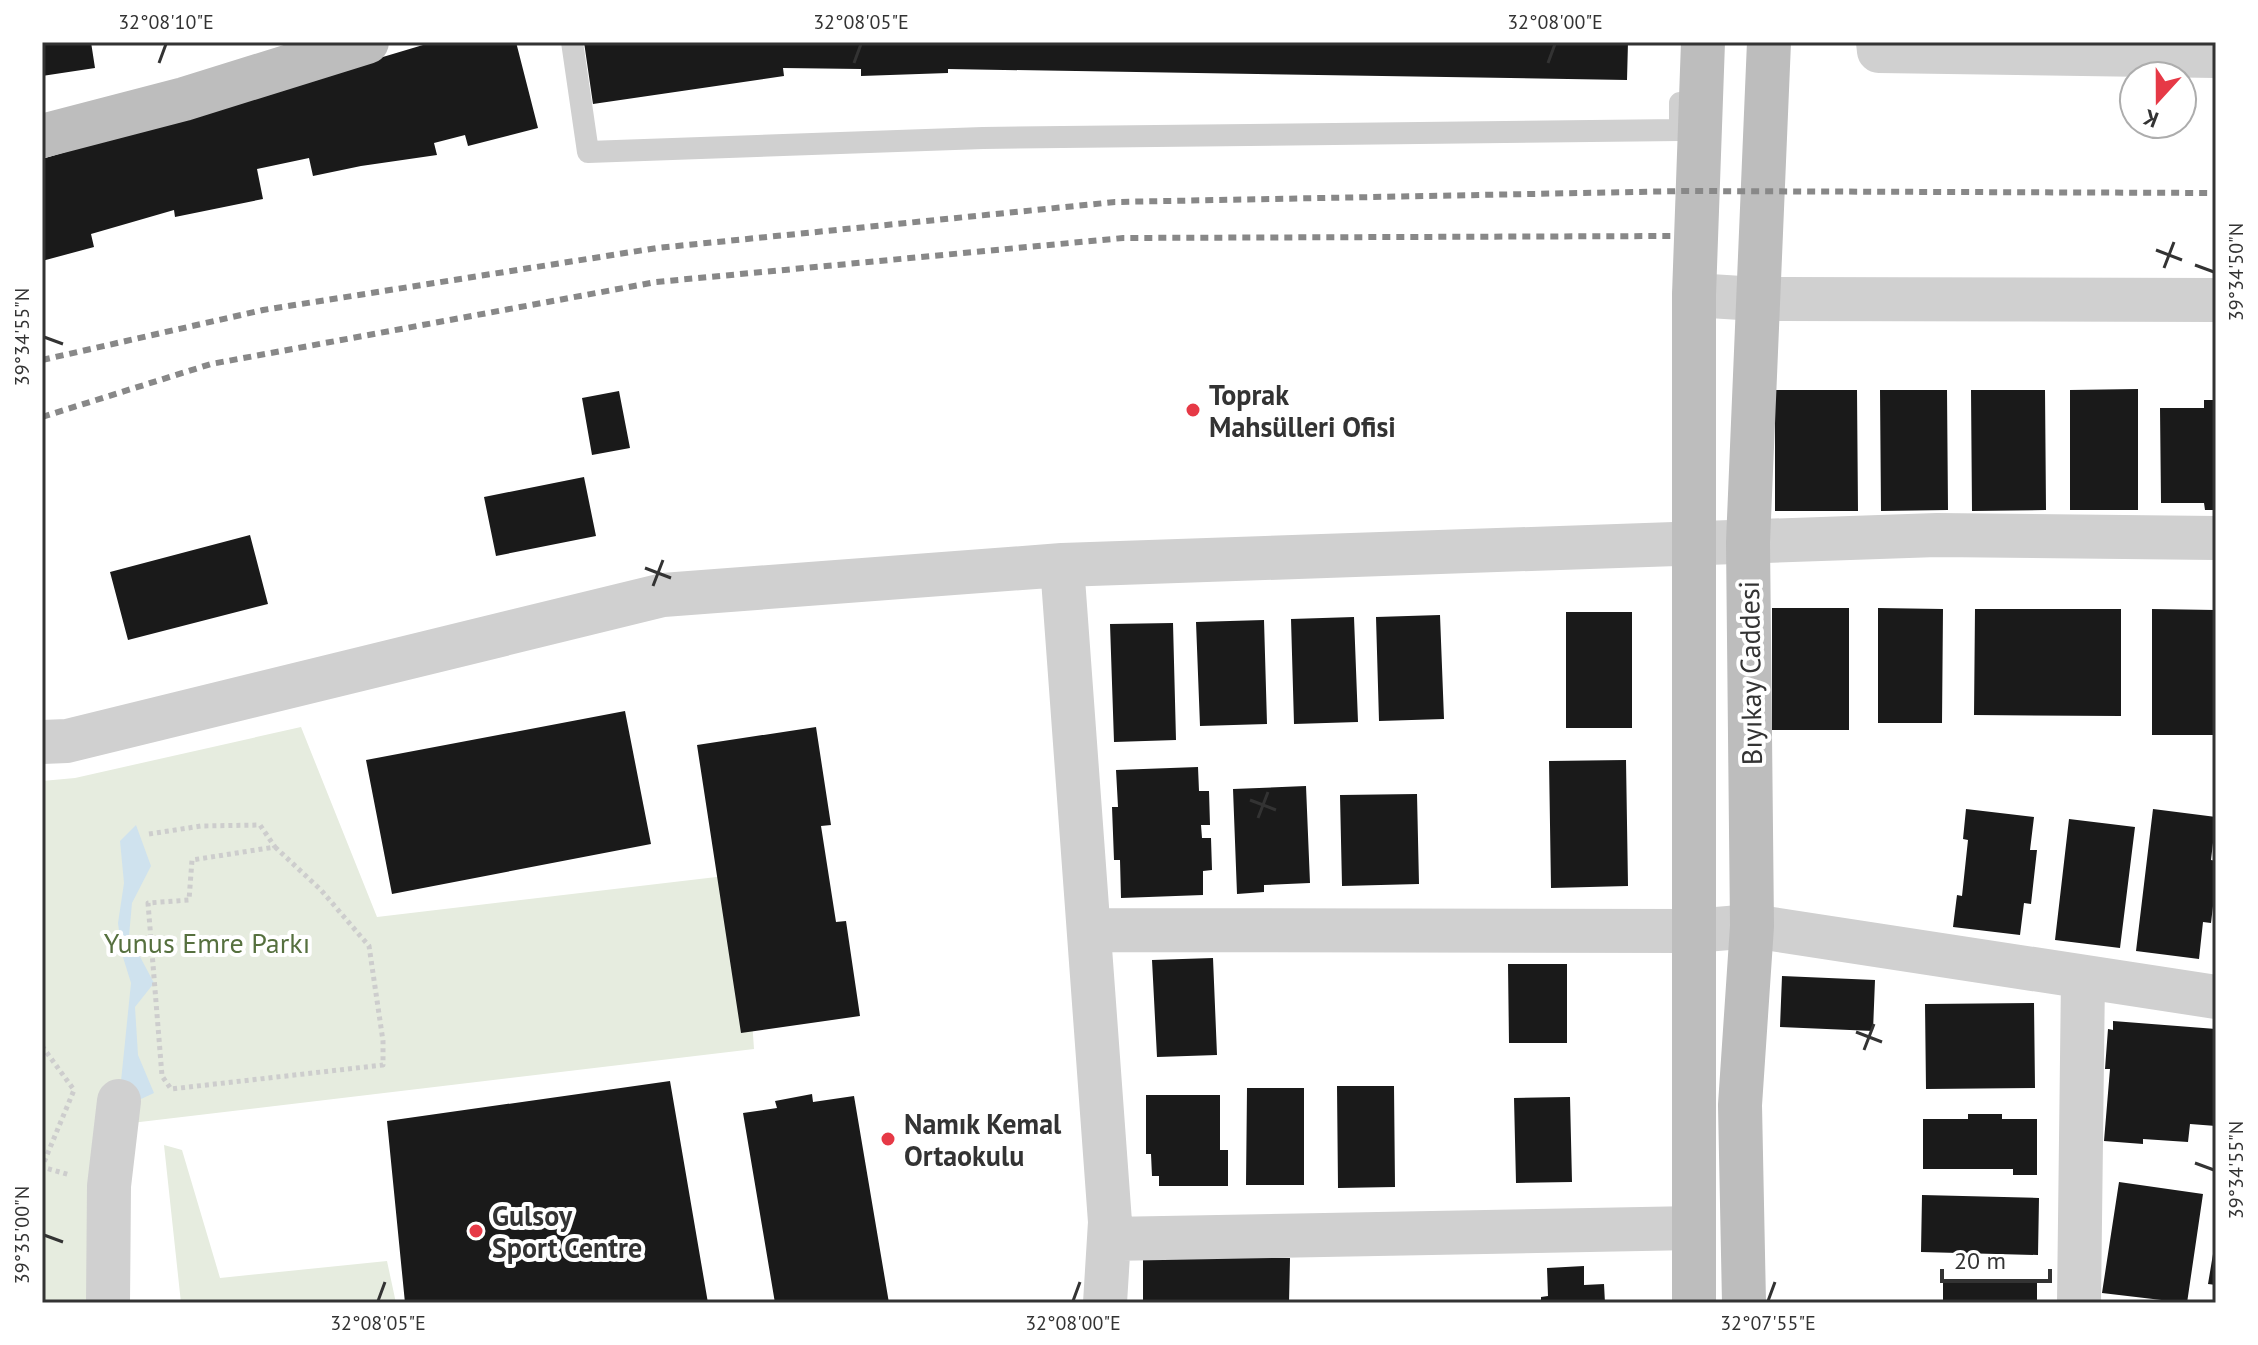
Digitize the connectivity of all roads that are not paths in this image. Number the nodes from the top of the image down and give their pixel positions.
1 (367, 42) edge
2 (572, 42) edge
3 (1682, 42) edge
4 (1703, 42) edge
5 (1769, 42) edge
6 (1878, 42) edge
7 (2216, 56) edge
8 (42, 136) edge
9 (1694, 295) junction
10 (1757, 299) junction
11 (2216, 300) edge
12 (2216, 538) edge
13 (1748, 542) junction
14 (1695, 543) junction
15 (1062, 565) junction
16 (42, 742) edge
17 (1752, 926) junction
18 (1090, 930) junction
19 (1693, 931) junction
20 (2083, 977) junction
21 (2216, 997) edge
22 (119, 1101) dead end
23 (1694, 1228) junction
24 (1109, 1239) junction
25 (108, 1303) edge
26 (1105, 1303) edge
27 (1694, 1303) edge
28 (1744, 1303) edge
29 (2079, 1303) edge

1 - 8 street
2 - 3 lane
4 - 9 street, Bıyıkay Caddesi
5 - 10 street, Bıyıkay Caddesi
6 - 7 street
9 - 10 street
9 - 14 street, Bıyıkay Caddesi
10 - 11 street
10 - 13 street, Bıyıkay Caddesi
12 - 13 street
13 - 14 street
13 - 17 street, Bıyıkay Caddesi
14 - 15 street
14 - 19 street, Bıyıkay Caddesi
15 - 16 street
15 - 18 street
17 - 19 street
17 - 20 street
17 - 28 street, Bıyıkay Caddesi
18 - 19 street
18 - 24 street
19 - 23 street, Bıyıkay Caddesi
20 - 21 street
20 - 29 street
22 - 25 street
23 - 24 street
23 - 27 street, Bıyıkay Caddesi
24 - 26 street

